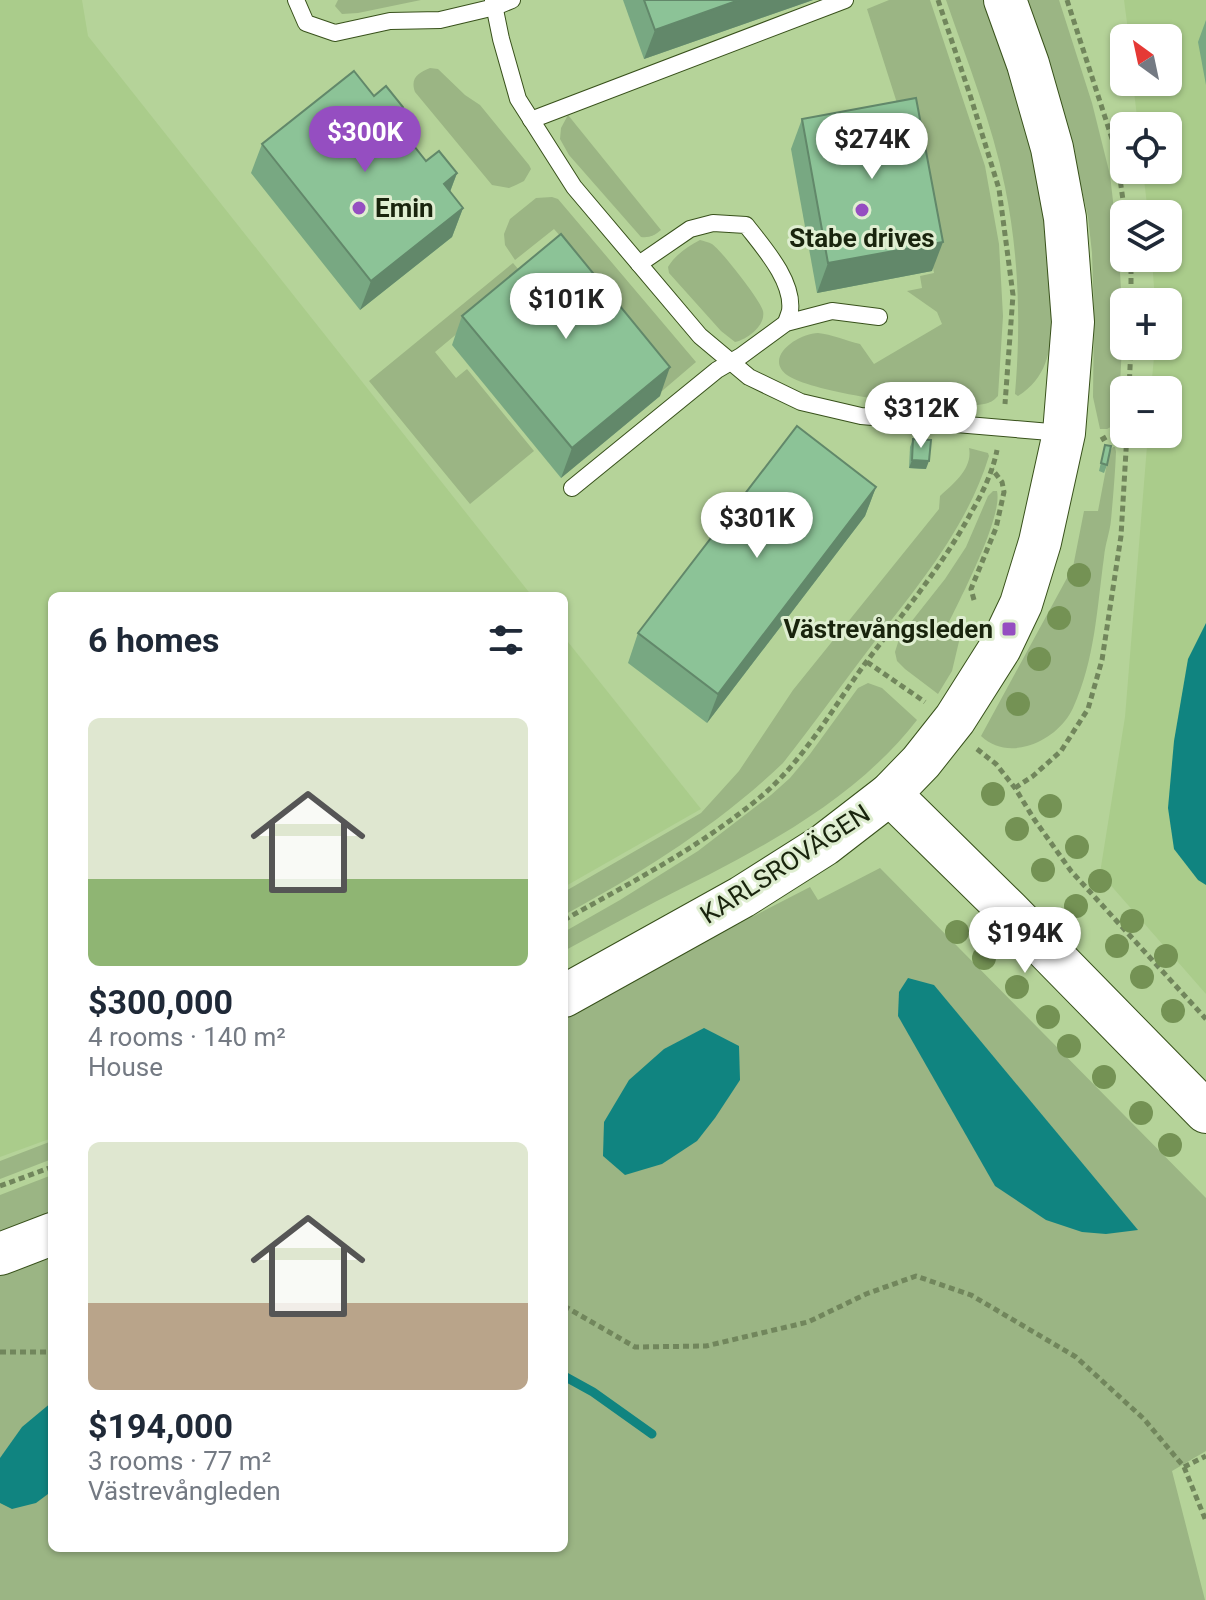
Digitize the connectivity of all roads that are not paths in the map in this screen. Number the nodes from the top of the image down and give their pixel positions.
1 (296, 0) edge
2 (512, 0) edge
3 (845, 0) edge
4 (1005, 0) edge
5 (494, 3) edge
6 (531, 120) junction
7 (639, 264) junction
8 (879, 317) dead end
9 (786, 323) junction
10 (730, 362) junction
11 (1080, 440) junction
12 (572, 488) dead end
13 (890, 794) junction
14 (568, 994) edge
15 (1206, 1112) edge
16 (48, 1236) edge
17 (0, 1254) edge

1 - 5 lane
2 - 5 lane
3 - 6 lane
4 - 11 street, KARLSROVÄGEN
5 - 6 lane
6 - 7 lane
7 - 9 lane
7 - 10 lane
8 - 9 lane
9 - 10 lane
10 - 11 lane
10 - 12 lane
11 - 13 street, KARLSROVÄGEN
13 - 14 street, KARLSROVÄGEN
13 - 15 street
16 - 17 street

